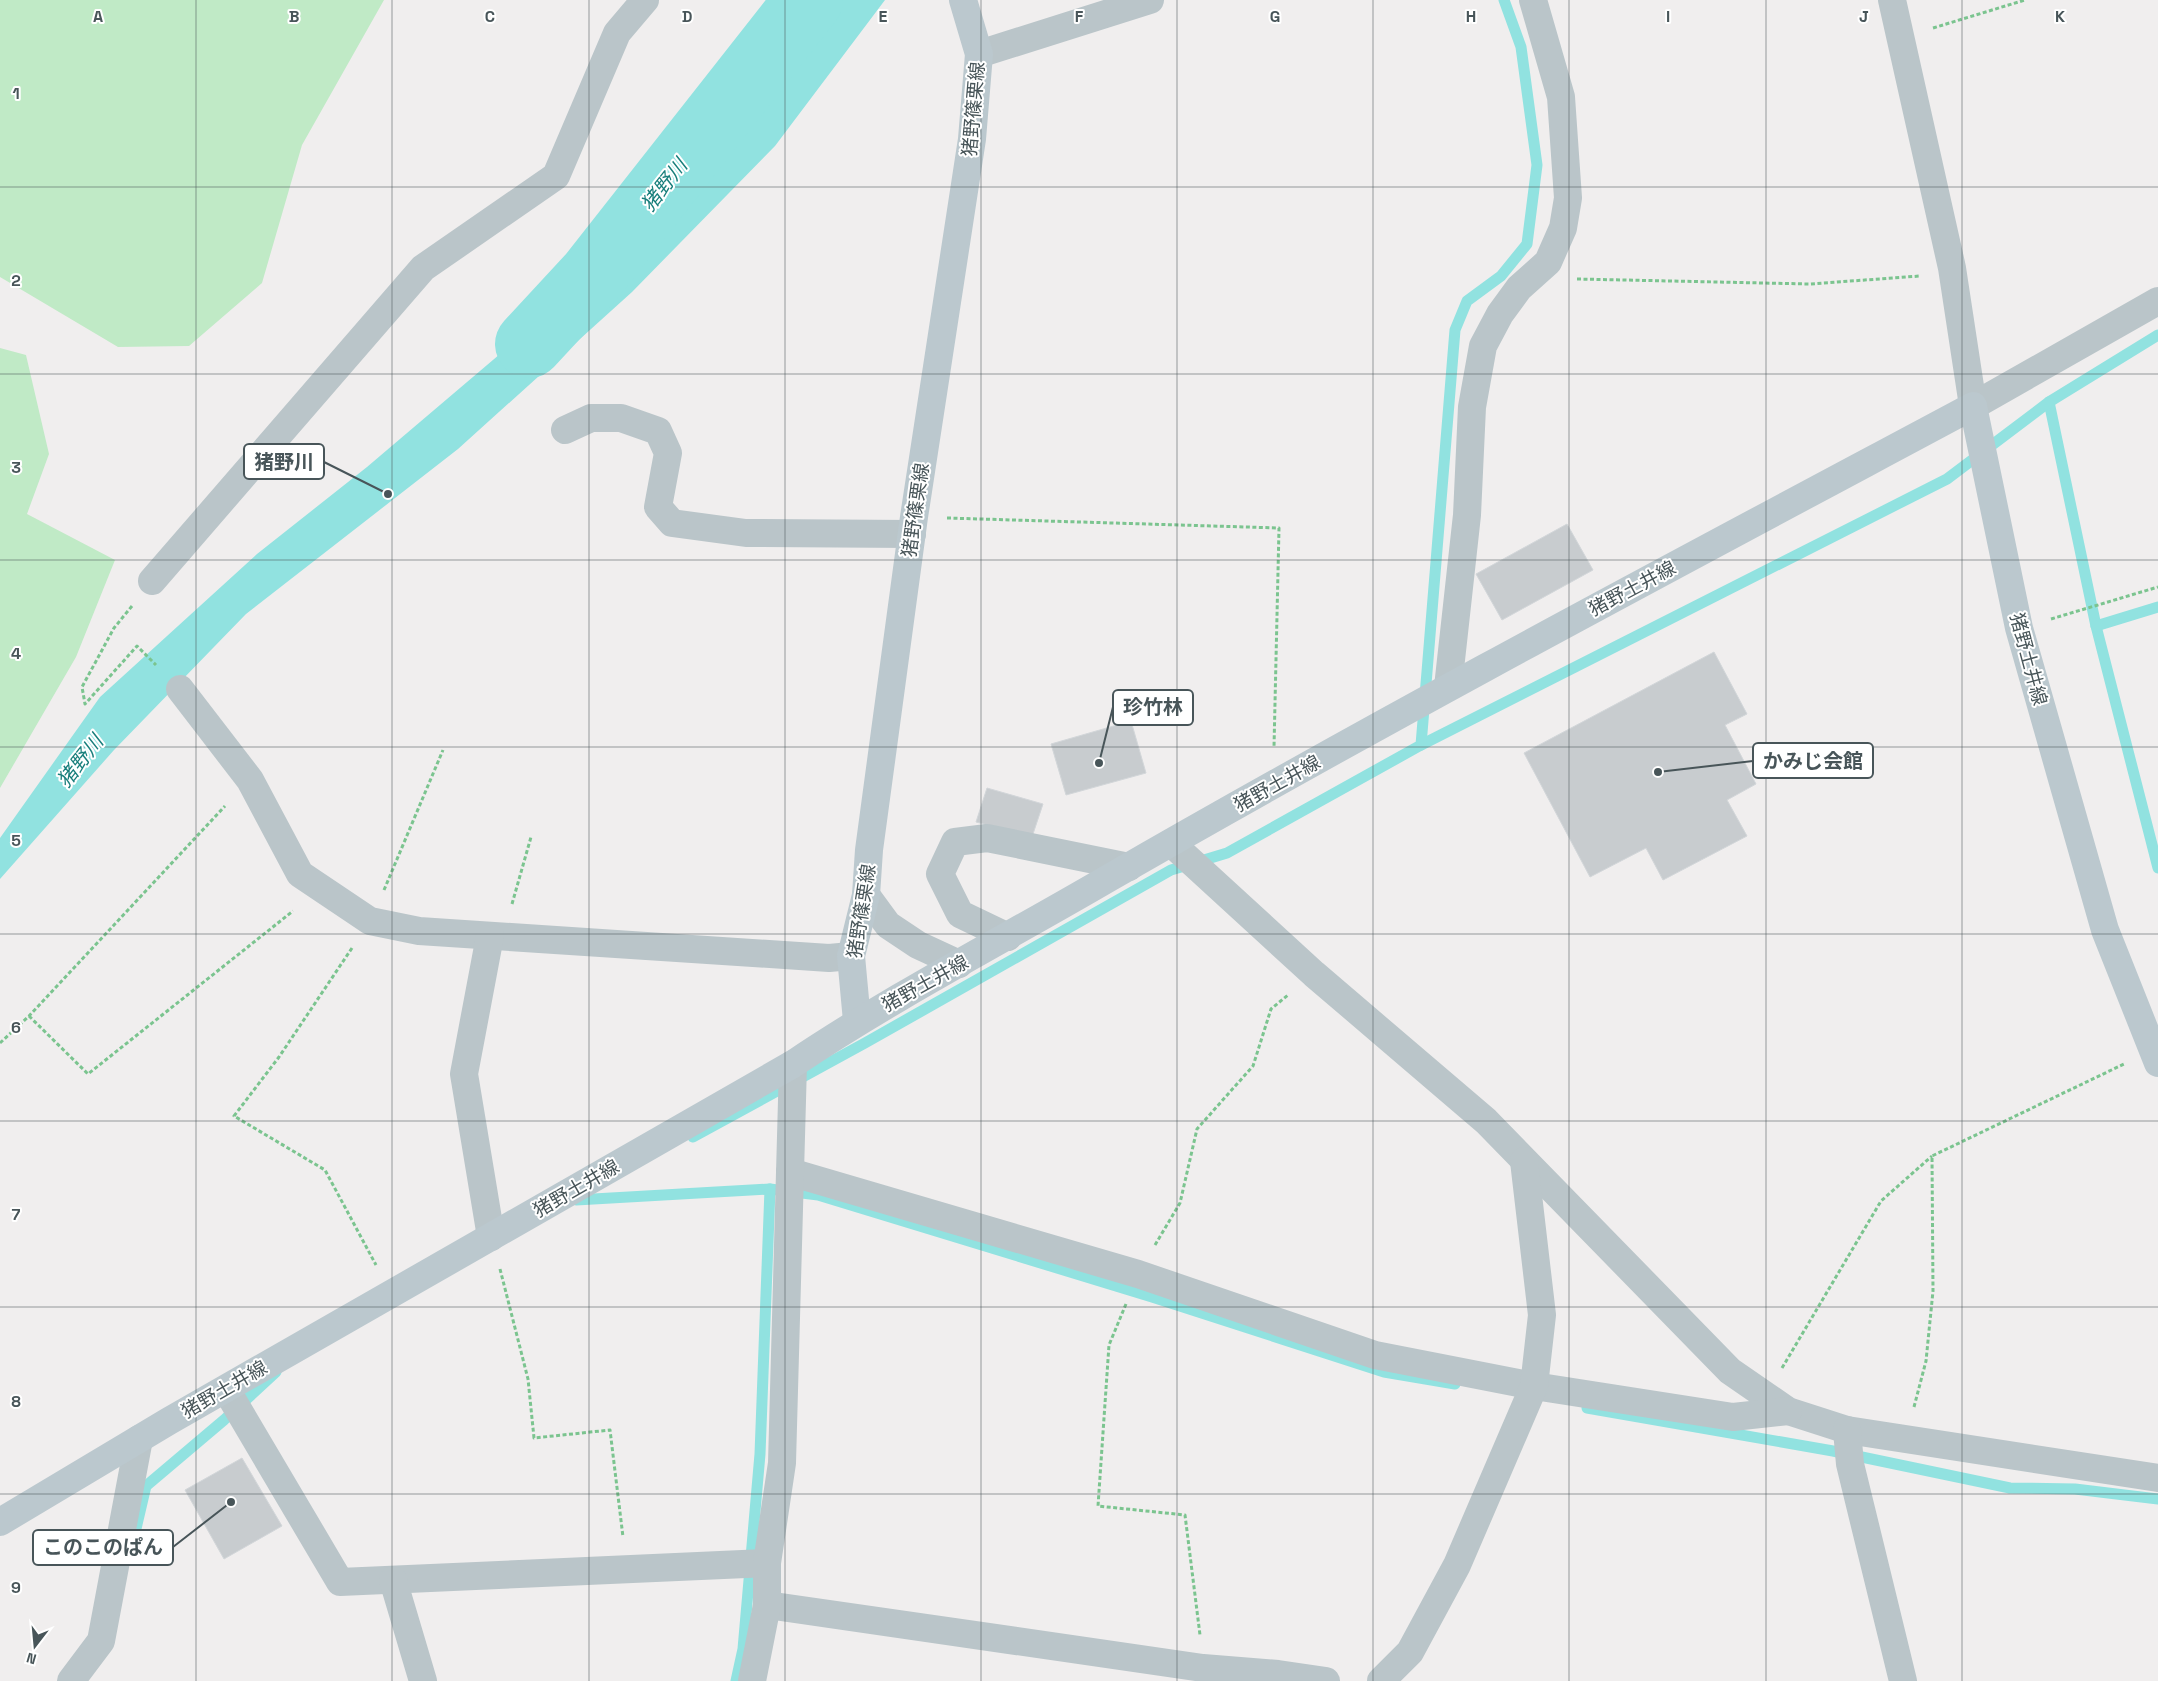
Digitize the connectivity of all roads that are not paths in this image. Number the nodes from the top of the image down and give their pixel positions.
1 (645, 0) edge
2 (963, 0) edge
3 (1150, 0) edge
4 (1533, 0) edge
5 (1892, 0) edge
6 (979, 54) junction
7 (2158, 301) edge
8 (1973, 406) junction
9 (565, 430) dead end
10 (913, 526) junction
11 (152, 581) road end
12 (1448, 687) junction
13 (180, 689) dead end
14 (1171, 843) junction
15 (1129, 867) junction
16 (866, 895) junction
17 (497, 936) junction
18 (1008, 937) junction
19 (851, 956) junction
20 (959, 964) junction
21 (857, 1021) junction
22 (2155, 1057) edge
23 (793, 1064) junction
24 (1524, 1161) junction
25 (790, 1172) junction
26 (491, 1237) junction
27 (1534, 1386) junction
28 (226, 1389) junction
29 (1788, 1412) junction
30 (1847, 1430) junction
31 (139, 1439) junction
32 (2158, 1478) edge
33 (0, 1522) edge
34 (767, 1563) junction
35 (393, 1580) junction
36 (767, 1604) junction
37 (71, 1681) edge
38 (423, 1681) edge
39 (752, 1681) edge
40 (1326, 1681) edge
41 (1381, 1681) edge
42 (1903, 1681) edge

1 - 11 street
2 - 6 main road, 猪野篠栗線
3 - 6 street
4 - 12 street
5 - 8 street
6 - 10 main road, 猪野篠栗線
7 - 8 street
8 - 12 main road, 猪野土井線
8 - 22 main road, 猪野土井線
9 - 10 street
10 - 16 main road, 猪野篠栗線
12 - 14 main road, 猪野土井線
13 - 17 street
14 - 15 main road, 猪野土井線
14 - 24 street
15 - 18 main road, 猪野土井線
15 - 18 street
16 - 19 main road, 猪野篠栗線
16 - 20 street
17 - 19 street
17 - 26 street
18 - 20 main road, 猪野土井線
19 - 21 main road, 猪野篠栗線
20 - 21 main road, 猪野土井線
21 - 23 main road, 猪野土井線
23 - 25 street
23 - 26 main road, 猪野土井線
24 - 27 street
24 - 29 street
25 - 27 street
25 - 34 street
26 - 28 main road, 猪野土井線
27 - 29 street
27 - 41 street
28 - 31 main road, 猪野土井線
28 - 35 street
29 - 30 street
30 - 32 street
30 - 42 street
31 - 33 main road, 猪野土井線
31 - 37 street
34 - 35 street
34 - 36 street
35 - 38 street
36 - 39 street
36 - 40 street

